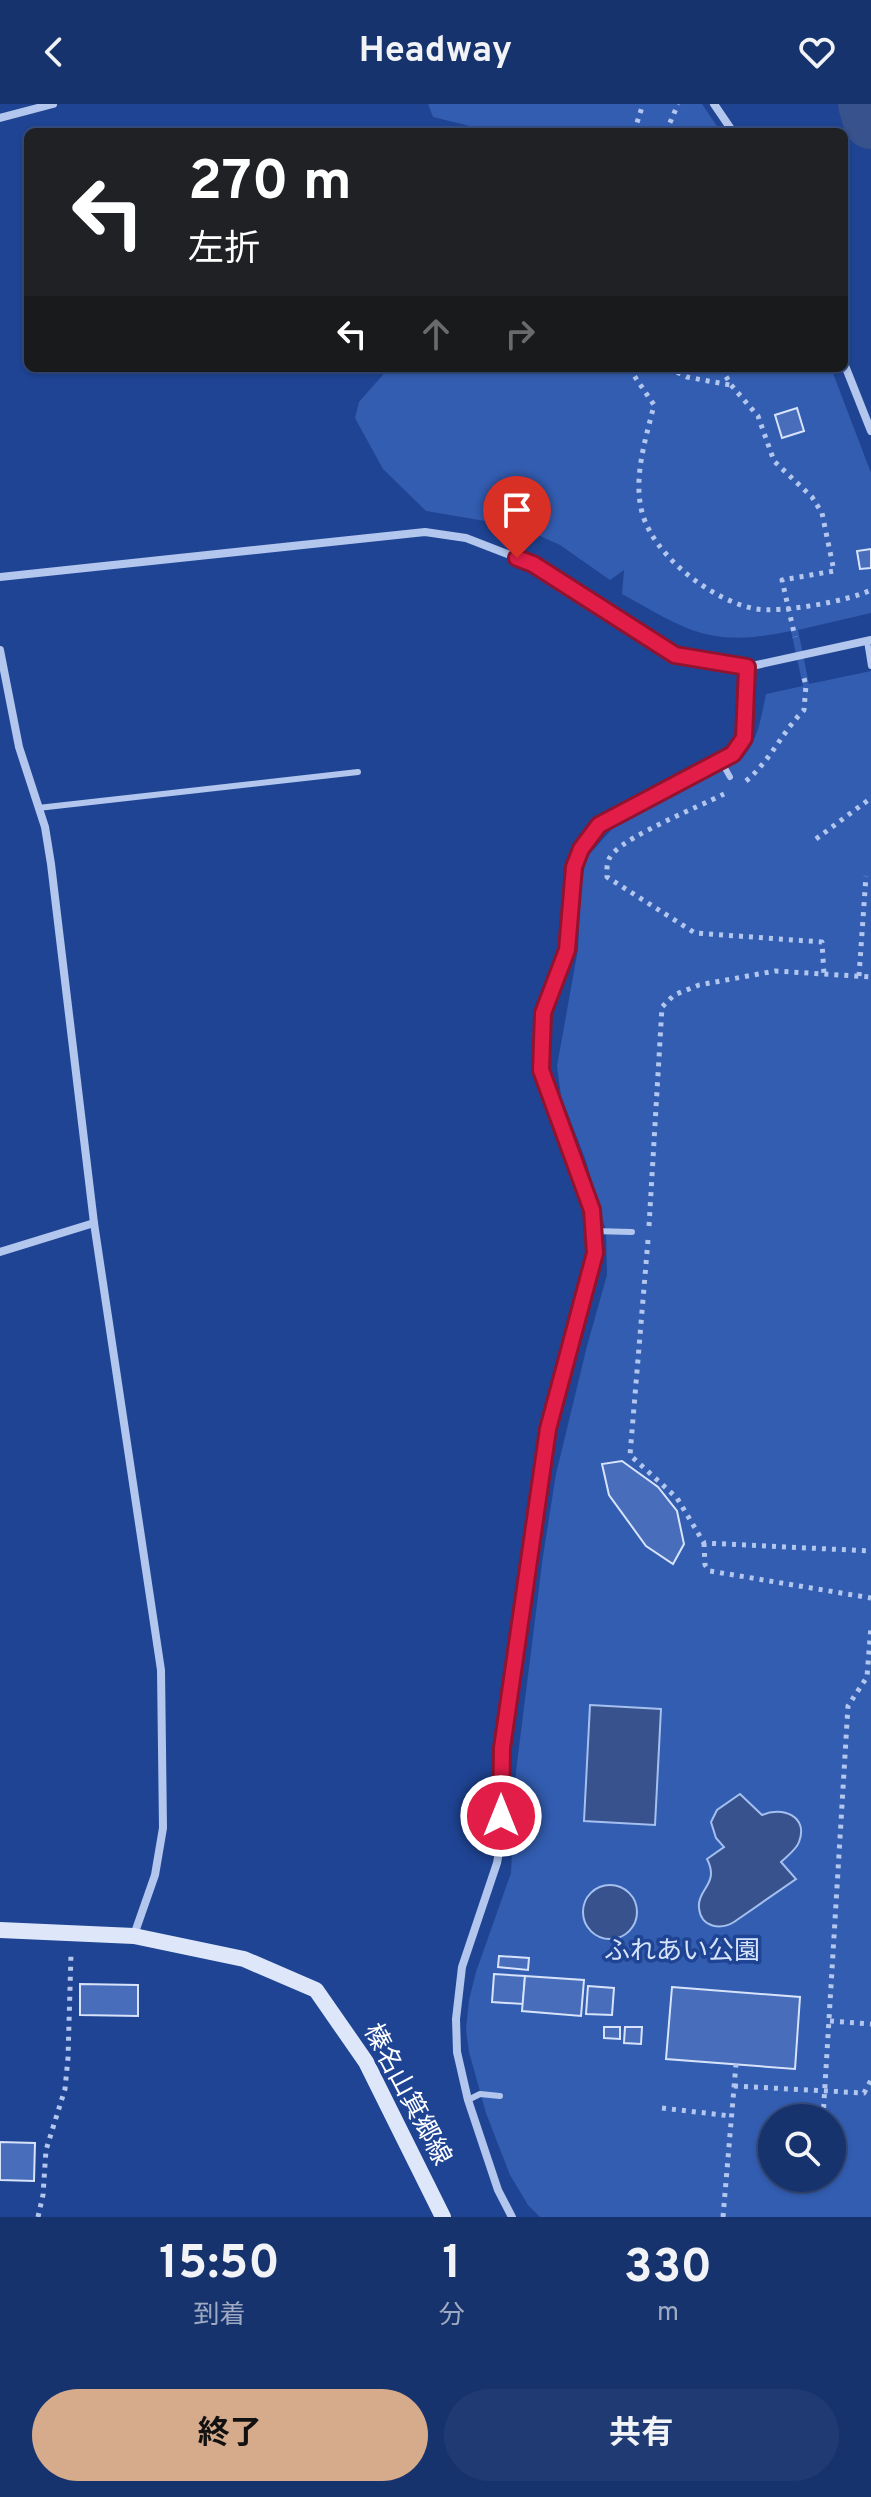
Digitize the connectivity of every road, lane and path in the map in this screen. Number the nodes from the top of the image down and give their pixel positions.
1 (53, 104) edge
2 (643, 104) edge
3 (678, 104) edge
4 (714, 104) edge
5 (0, 118) edge
6 (635, 128) edge
7 (668, 128) edge
8 (730, 128) edge
9 (632, 372) edge
10 (676, 372) edge
11 (723, 372) edge
12 (848, 372) edge
13 (731, 385) junction
14 (871, 431) edge
15 (0, 577) edge
16 (871, 590) edge
17 (788, 610) junction
18 (796, 638) dead end
19 (869, 640) edge
20 (0, 650) edge
21 (871, 666) edge
22 (747, 667) junction
23 (803, 675) dead end
24 (721, 761) junction
25 (358, 772) dead end
26 (730, 777) dead end
27 (738, 787) dead end
28 (727, 793) dead end
29 (871, 798) edge
30 (38, 808) junction
31 (816, 839) dead end
32 (866, 876) dead end
33 (824, 975) junction
34 (859, 976) junction
35 (871, 977) edge
36 (94, 1223) junction
37 (593, 1231) junction
38 (632, 1232) dead end
39 (0, 1252) edge
40 (704, 1543) junction
41 (871, 1551) edge
42 (871, 1598) edge
43 (871, 1626) edge
44 (0, 1930) edge
45 (72, 1933) junction
46 (134, 1936) junction
47 (830, 2021) junction
48 (871, 2024) edge
49 (736, 2064) dead end
50 (871, 2080) edge
51 (734, 2086) junction
52 (825, 2092) junction
53 (500, 2096) dead end
54 (468, 2100) junction
55 (824, 2104) edge
56 (662, 2108) dead end
57 (731, 2116) junction
58 (38, 2217) edge
59 (443, 2217) edge
60 (512, 2217) edge
61 (723, 2217) edge

1 - 5 street
2 - 6 path
3 - 7 path
4 - 8 street
9 - 17 path
10 - 13 path
11 - 13 path
12 - 14 street
13 - 17 path
15 - 22 street
16 - 17 path
17 - 18 path
19 - 21 lane
19 - 22 street
20 - 30 street
22 - 24 street
23 - 27 path
24 - 26 lane
24 - 37 street
25 - 30 lane
28 - 33 path
29 - 31 path
30 - 36 street
32 - 34 path
33 - 34 path
33 - 40 path
34 - 35 path
36 - 39 street
36 - 46 street
37 - 38 lane
37 - 54 street
40 - 41 path
40 - 42 path
43 - 47 path
44 - 45 main road, 榛名山箕郷線
45 - 46 main road, 榛名山箕郷線
45 - 58 path
46 - 59 main road, 榛名山箕郷線
47 - 48 path
47 - 52 path
49 - 51 path
50 - 52 path
51 - 52 path
51 - 57 path
52 - 55 path
53 - 54 lane
54 - 60 street
56 - 57 path
57 - 61 path

